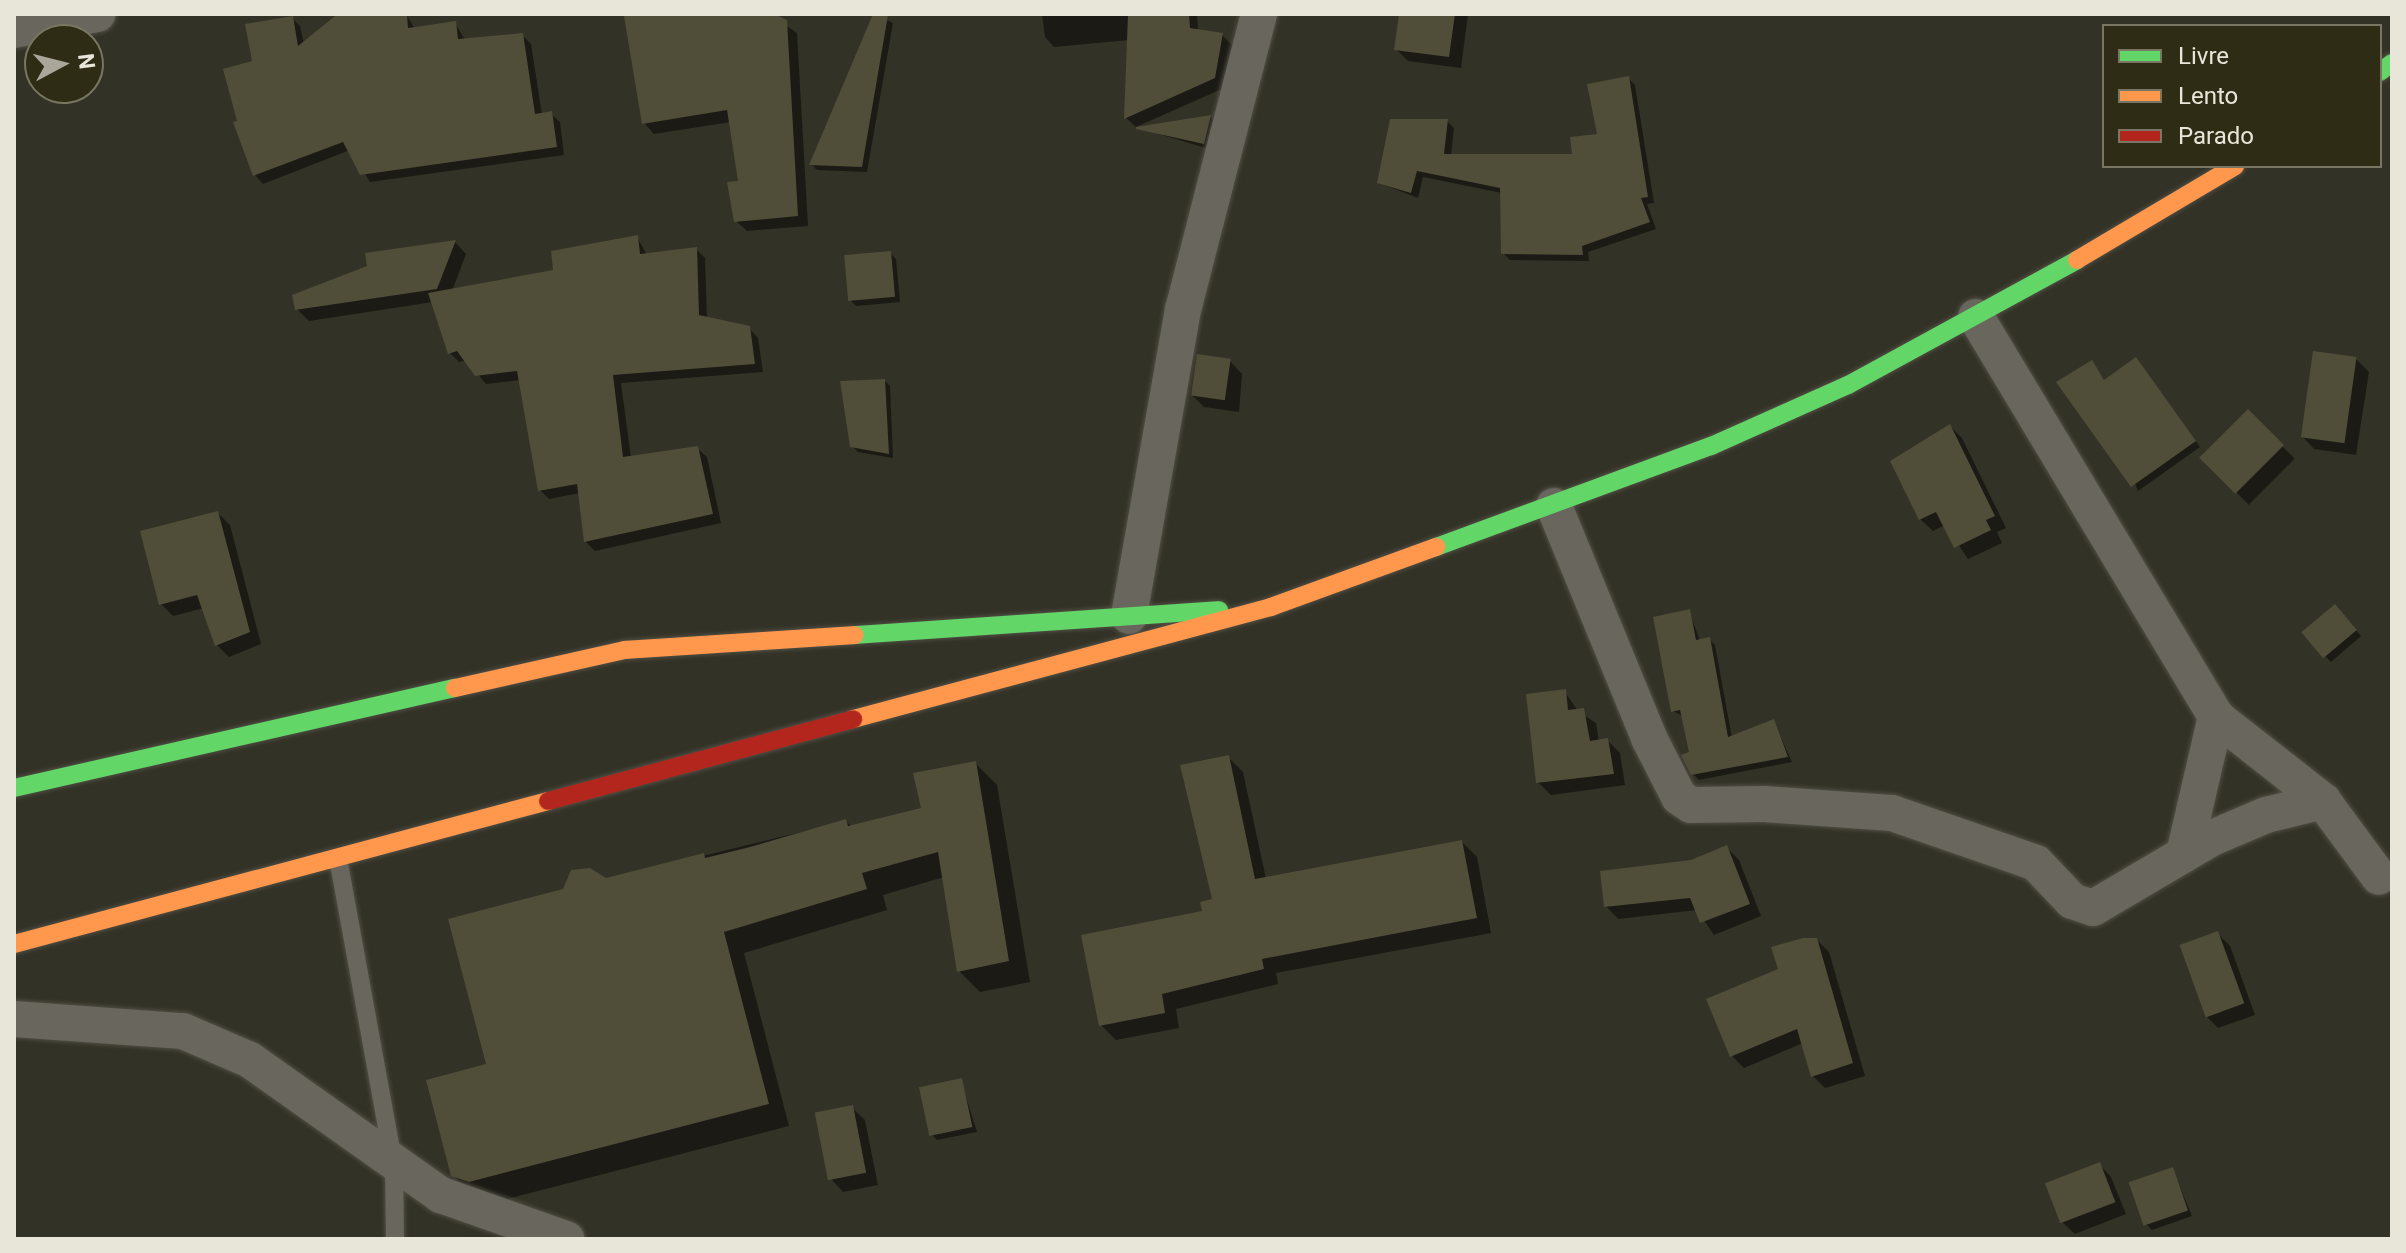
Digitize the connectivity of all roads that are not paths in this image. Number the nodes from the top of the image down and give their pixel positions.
1 (97, 14) edge
2 (1259, 14) edge
3 (14, 30) edge
4 (2232, 168) edge
5 (1976, 317) junction
6 (1554, 506) junction
7 (1271, 607) junction
8 (1129, 616) junction
9 (2216, 717) junction
10 (14, 788) edge
11 (2323, 801) junction
12 (2184, 854) junction
13 (338, 858) junction
14 (2379, 877) dead end
15 (14, 944) edge
16 (14, 1019) edge
17 (394, 1167) junction
18 (395, 1239) edge
19 (566, 1239) edge

1 - 3 street
2 - 8 street
4 - 5 main road
5 - 6 main road
5 - 9 street
6 - 7 main road
6 - 12 street
7 - 8 main road
7 - 13 main road
8 - 10 main road
9 - 11 street
9 - 12 street
11 - 12 street
11 - 14 street
13 - 15 main road
13 - 17 lane
16 - 17 street
17 - 18 lane
17 - 19 street

